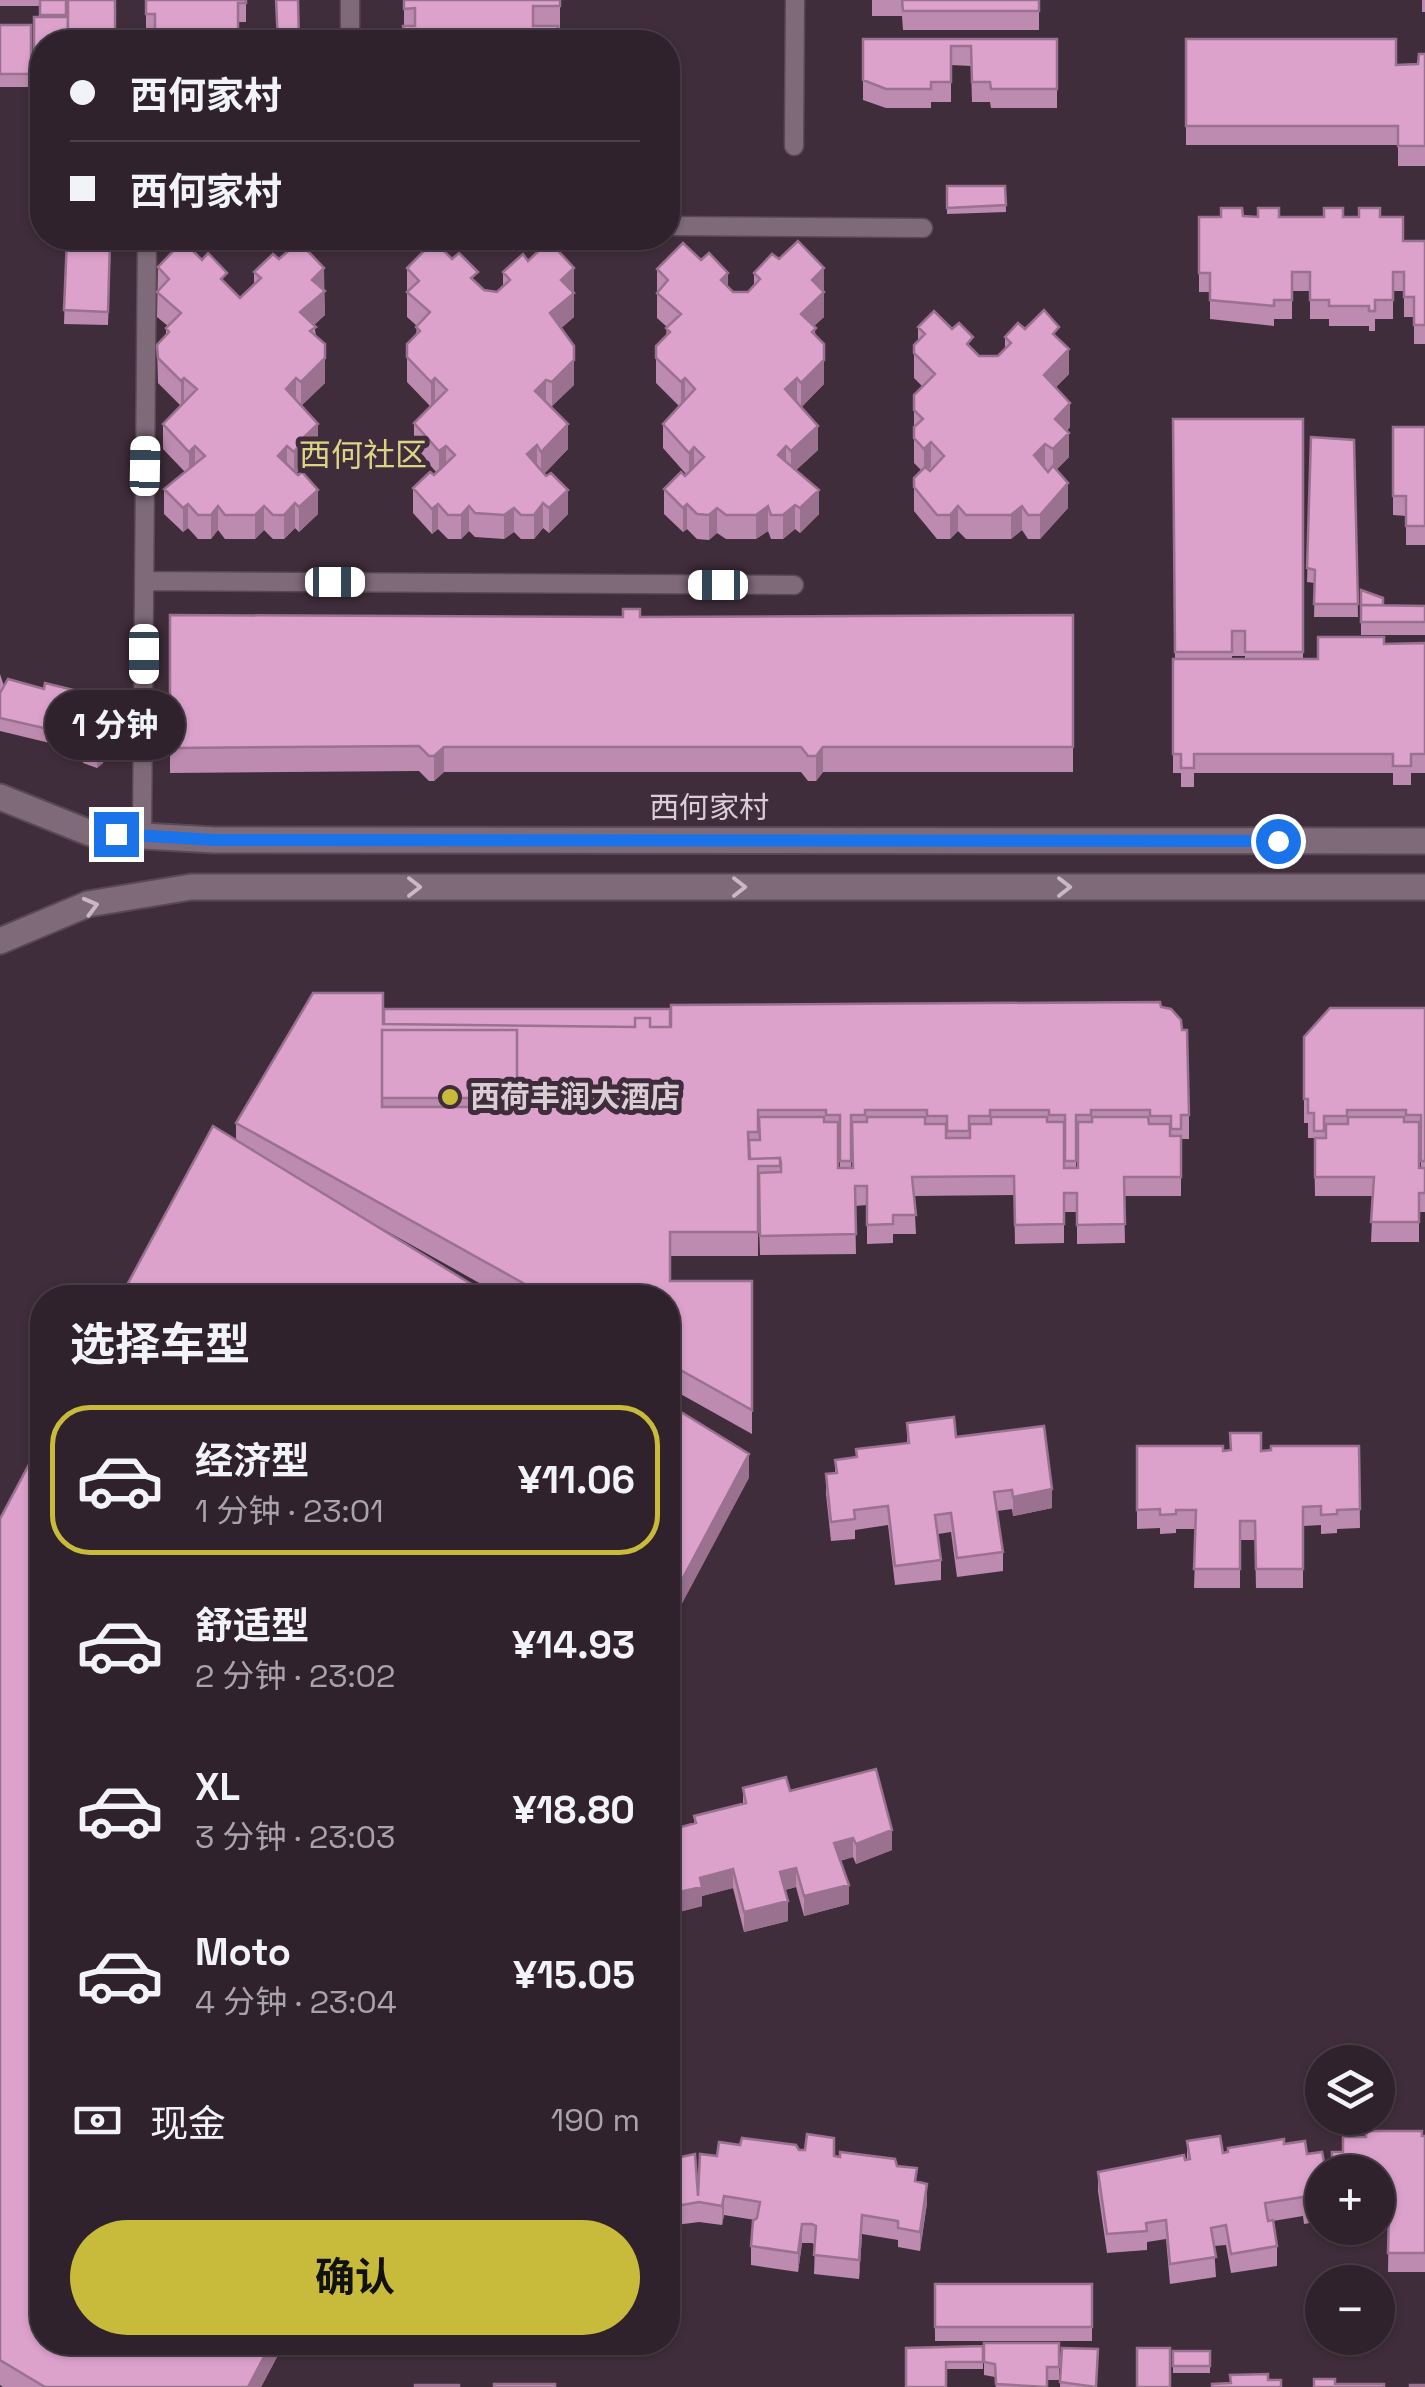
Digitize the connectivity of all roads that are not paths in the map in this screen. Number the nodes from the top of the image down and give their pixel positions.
1 (350, 0) edge
2 (795, 0) edge
3 (350, 30) edge
4 (794, 146) dead end
5 (680, 226) edge
6 (923, 228) dead end
7 (147, 250) edge
8 (144, 581) junction
9 (794, 585) dead end
10 (0, 797) edge
11 (142, 836) junction
12 (1425, 841) edge
13 (1425, 887) edge
14 (0, 941) edge

1 - 3 lane
2 - 4 lane
5 - 6 lane
7 - 8 lane
8 - 9 lane
8 - 11 lane
10 - 11 street, 西何家村
11 - 12 street, 西何家村
14 -> 13 street

